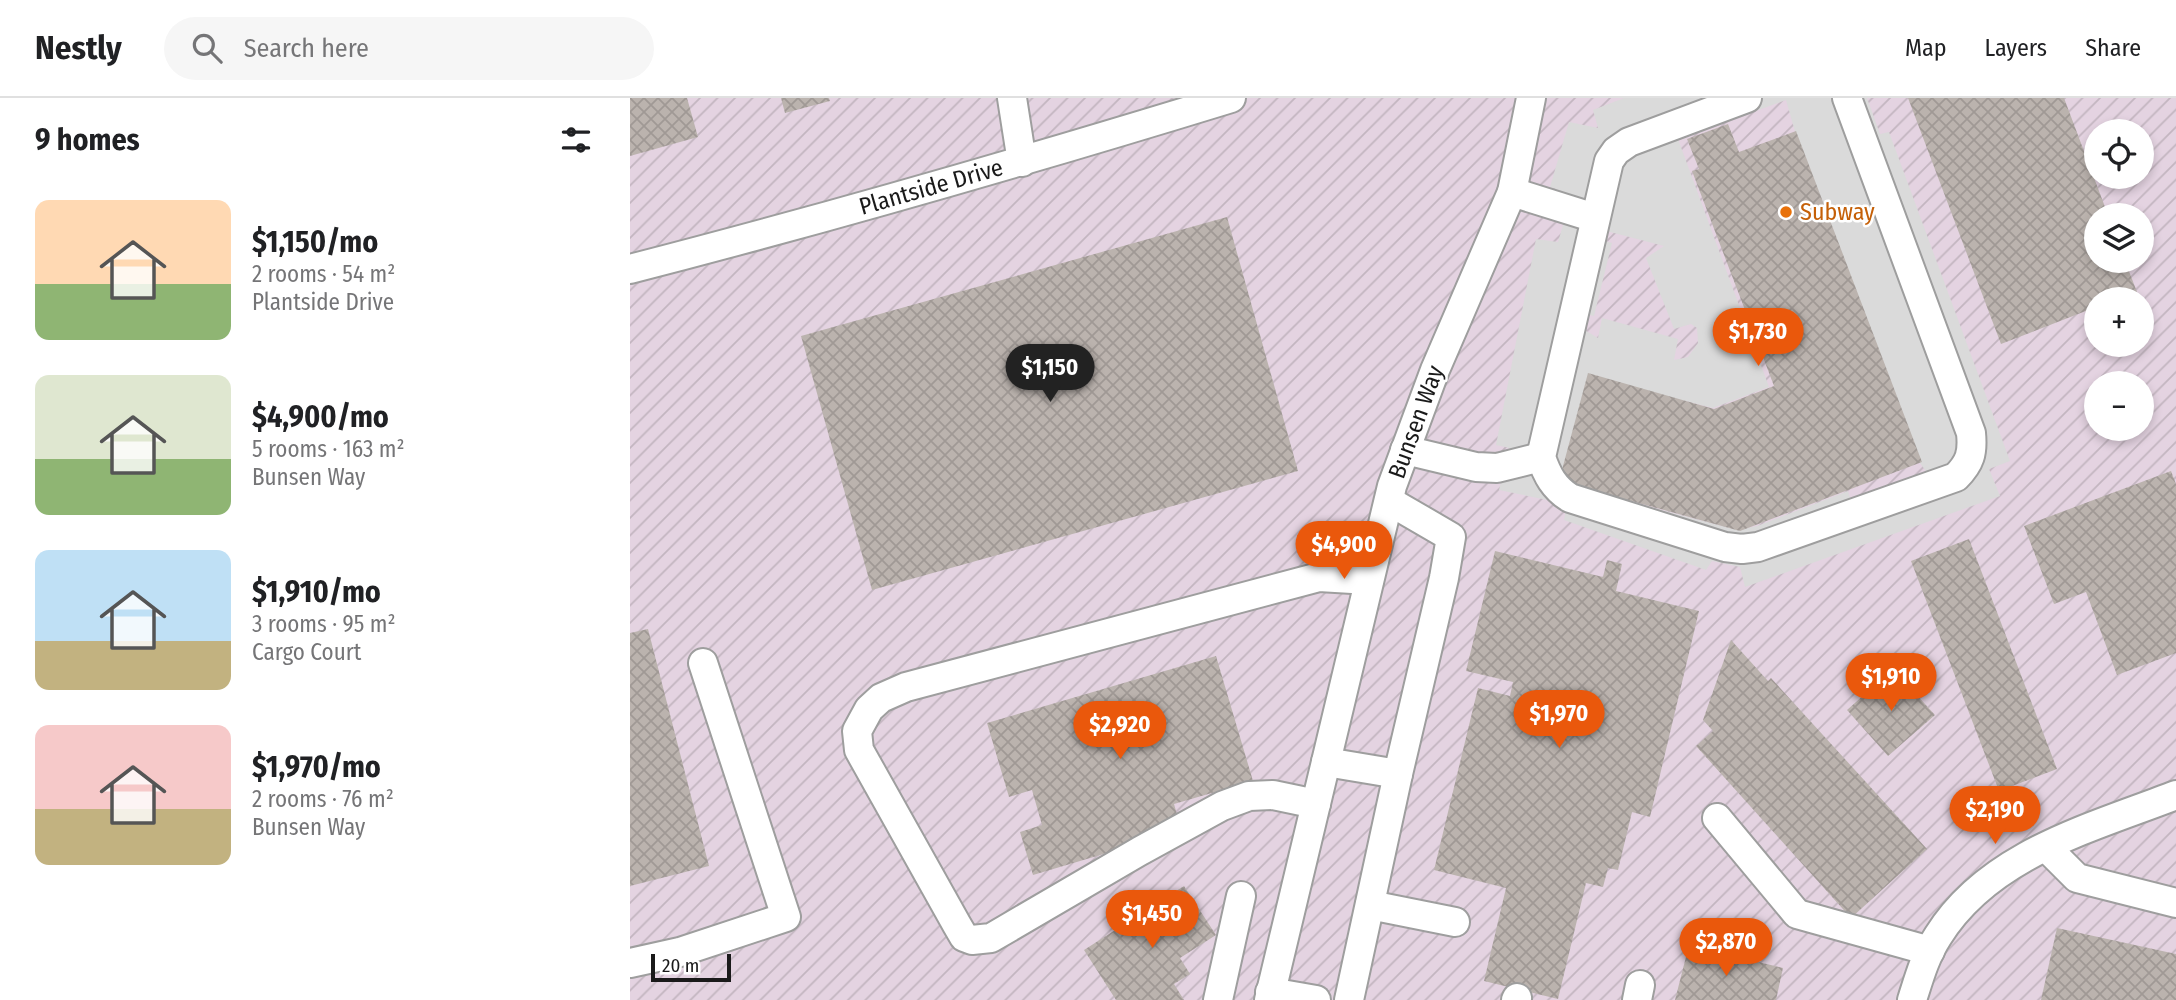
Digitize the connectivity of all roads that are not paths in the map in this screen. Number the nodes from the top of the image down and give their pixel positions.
1 (1012, 98) edge
2 (1231, 98) edge
3 (1531, 98) edge
4 (1747, 98) edge
5 (1847, 98) edge
6 (1022, 162) junction
7 (1512, 192) junction
8 (1595, 218) junction
9 (630, 269) edge
10 (1405, 450) junction
11 (1541, 457) junction
12 (1389, 501) junction
13 (1369, 580) junction
14 (704, 663) dead end
15 (1326, 762) junction
16 (1398, 774) junction
17 (2176, 795) edge
18 (1316, 804) junction
19 (1717, 818) dead end
20 (2046, 847) junction
21 (1241, 896) dead end
22 (2176, 903) edge
23 (1370, 905) junction
24 (1455, 922) dead end
25 (1930, 951) junction
26 (630, 963) edge
27 (1270, 996) edge
28 (1217, 1000) edge
29 (1316, 1000) edge
30 (1349, 1000) edge
31 (1912, 1000) edge

1 - 6 street
2 - 6 street, Plantside Drive
3 - 7 street, Bunsen Way
4 - 8 street
5 - 11 street
6 - 9 street, Plantside Drive
7 - 8 street
7 - 10 street, Bunsen Way
8 - 11 street
10 - 11 street
10 - 12 street, Bunsen Way
12 - 13 street, Bunsen Way
12 - 16 street
13 - 15 street, Bunsen Way
13 - 18 street
14 - 26 street
15 - 16 street
15 - 18 street, Bunsen Way
16 - 23 street
17 - 20 street
18 - 27 street, Bunsen Way
19 - 25 street
20 - 22 street
20 - 25 street
21 - 28 street
23 - 24 street
23 - 30 street
25 - 31 street
27 - 29 street

